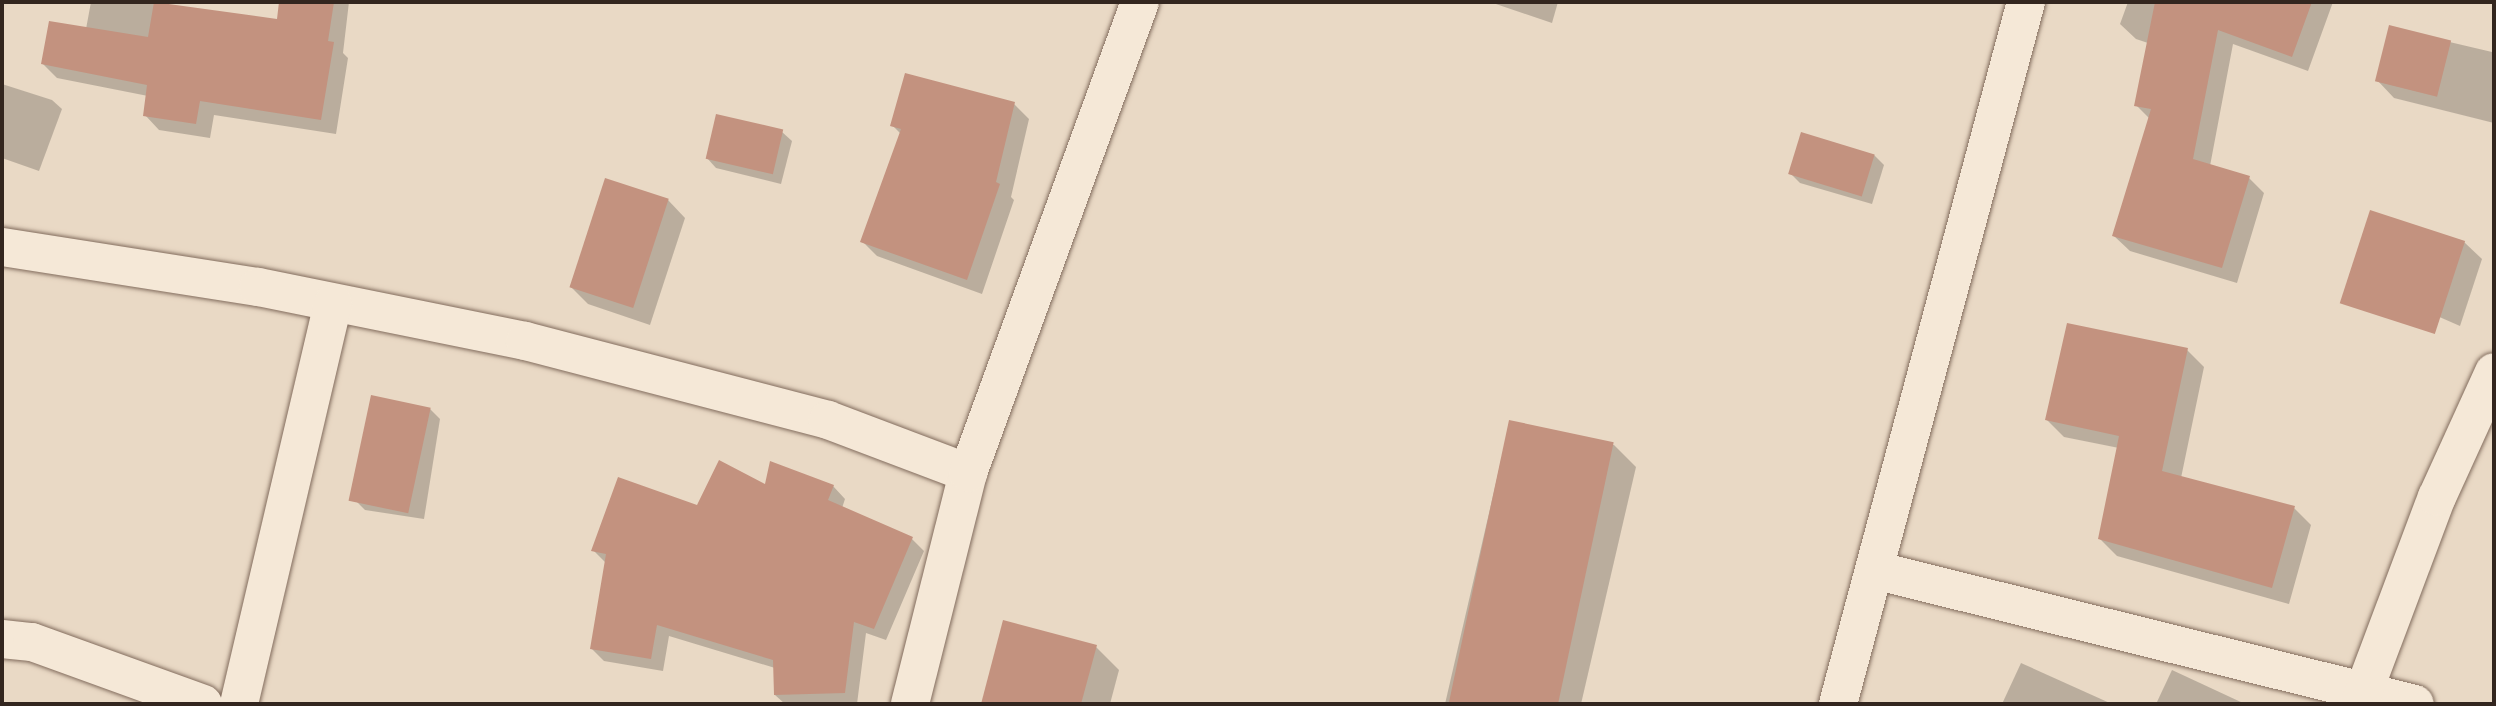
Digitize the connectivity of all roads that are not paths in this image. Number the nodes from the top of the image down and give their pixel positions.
1 (1140, 2) edge
2 (2026, 2) edge
3 (2, 247) edge
4 (333, 303) junction
5 (2494, 372) edge
6 (968, 473) junction
7 (1874, 570) junction
8 (2, 639) edge
9 (2362, 697) edge
10 (203, 704) edge
11 (239, 704) edge
12 (910, 704) edge
13 (1838, 704) edge
14 (2415, 704) edge

1 - 6 street
2 - 7 street
3 - 4 street
4 - 6 street
4 - 11 street
5 - 9 street
6 - 12 street
7 - 9 street
7 - 13 street
8 - 10 street
9 - 14 street

